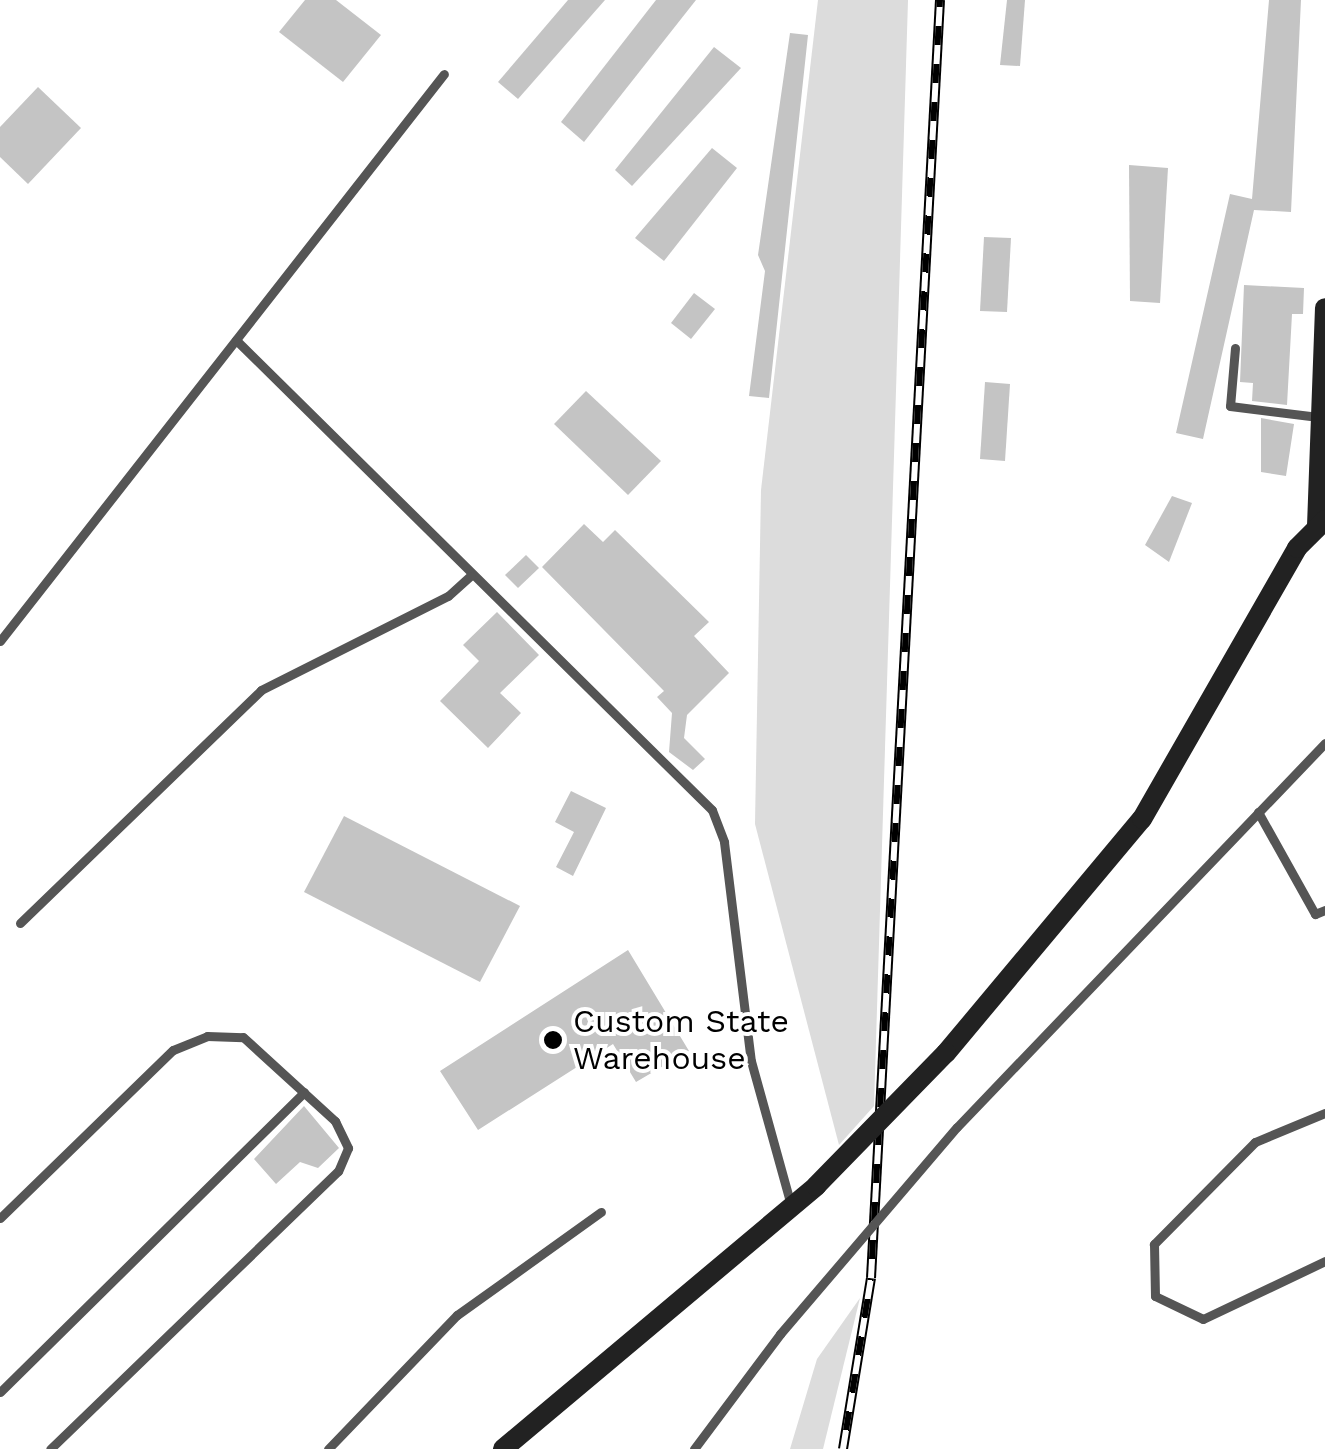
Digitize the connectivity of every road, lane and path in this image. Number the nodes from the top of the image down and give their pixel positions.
1 (444, 74) dead end
2 (1325, 308) edge
3 (236, 340) junction
4 (1235, 348) dead end
5 (1321, 418) junction
6 (1321, 522) edge
7 (470, 576) junction
8 (0, 641) edge
9 (1325, 742) edge
10 (1258, 812) junction
11 (1325, 910) edge
12 (20, 923) dead end
13 (304, 1092) junction
14 (1325, 1113) edge
15 (792, 1208) junction
16 (600, 1212) dead end
17 (0, 1218) edge
18 (1325, 1261) edge
19 (0, 1392) edge
20 (50, 1449) edge
21 (328, 1449) edge
22 (502, 1449) edge
23 (694, 1449) edge

1 - 3 lane
2 - 5 main road
3 - 7 lane
3 - 8 lane
4 - 5 lane
5 - 6 main road
6 - 15 main road, bridge
7 - 12 lane
7 - 15 lane
9 - 10 lane
10 - 11 lane
10 - 23 lane, bridge
13 - 17 lane
13 - 19 lane
13 - 20 lane
14 - 18 lane
15 - 22 main road
16 - 21 lane

